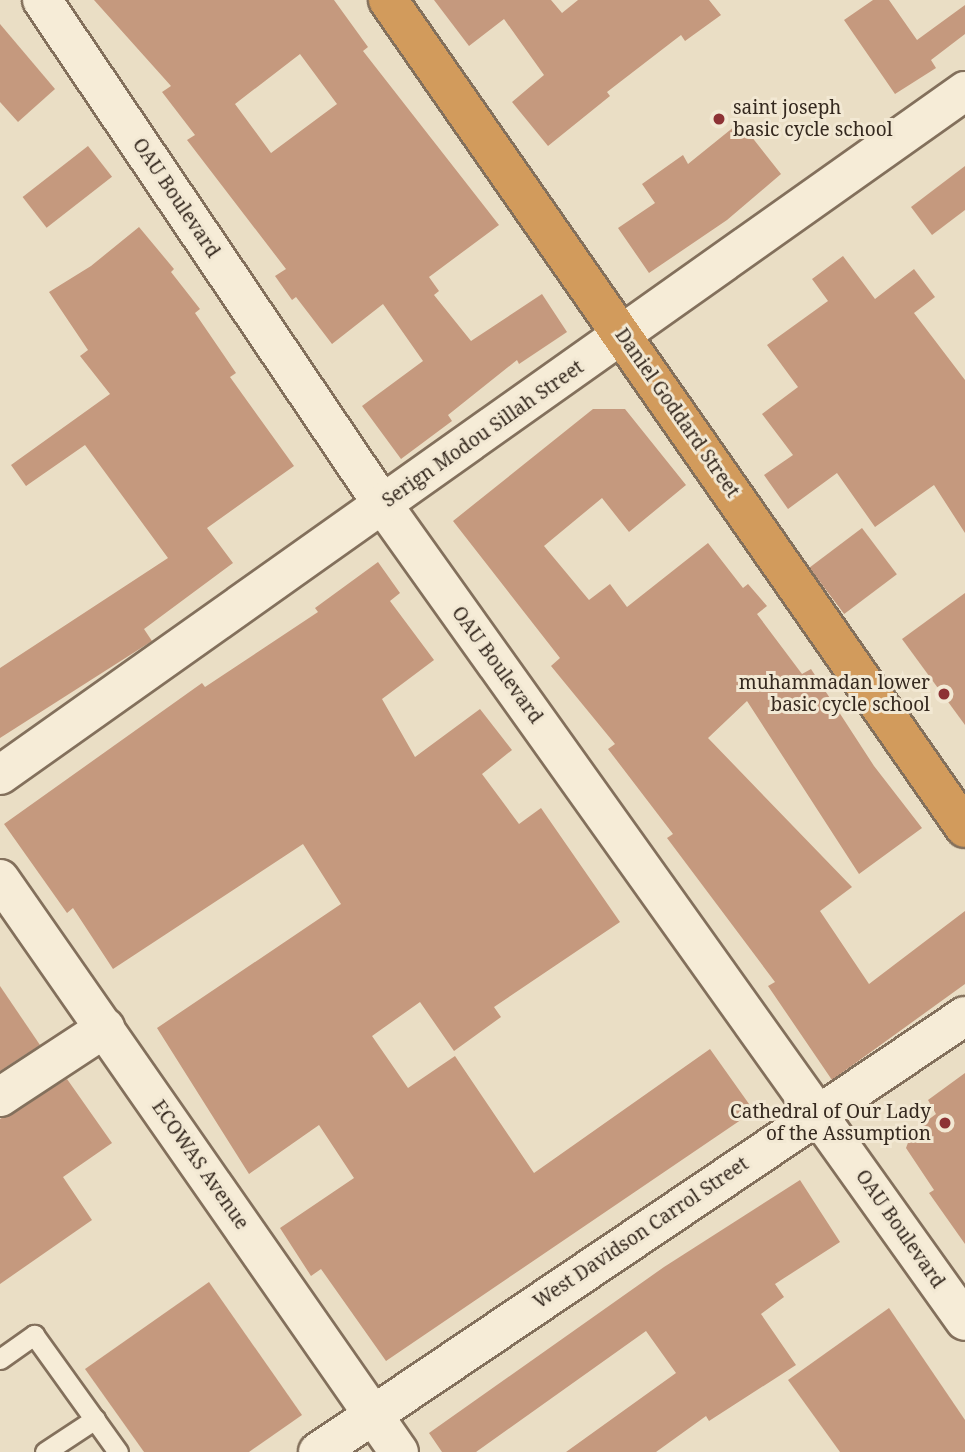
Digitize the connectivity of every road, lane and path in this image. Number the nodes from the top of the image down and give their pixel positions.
1 (42, 0) edge
2 (388, 0) edge
3 (965, 91) edge
4 (623, 335) junction
5 (383, 505) junction
6 (0, 775) edge
7 (965, 828) edge
8 (0, 879) edge
9 (965, 1016) edge
10 (105, 1028) junction
11 (0, 1097) edge
12 (819, 1114) junction
13 (965, 1321) edge
14 (0, 1359) edge
15 (372, 1413) junction
16 (94, 1419) junction
17 (45, 1452) edge
18 (118, 1452) edge
19 (318, 1452) edge
20 (399, 1452) edge

1 - 5 street, OAU Boulevard
2 - 4 highway, Daniel Goddard Street
3 - 4 street, Serign Modou Sillah Street
4 - 5 street, Serign Modou Sillah Street
4 - 7 highway, Daniel Goddard Street
5 - 6 street, Serign Modou Sillah Street
5 - 12 street, OAU Boulevard
8 - 10 street, ECOWAS Avenue
9 - 12 street, West Davidson Carrol Street
10 - 11 street
10 - 15 street, ECOWAS Avenue
12 - 13 street, OAU Boulevard
12 - 15 street, West Davidson Carrol Street
14 - 16 lane
15 - 19 street, West Davidson Carrol Street
15 - 20 street, ECOWAS Avenue
16 - 17 lane
16 - 18 lane

